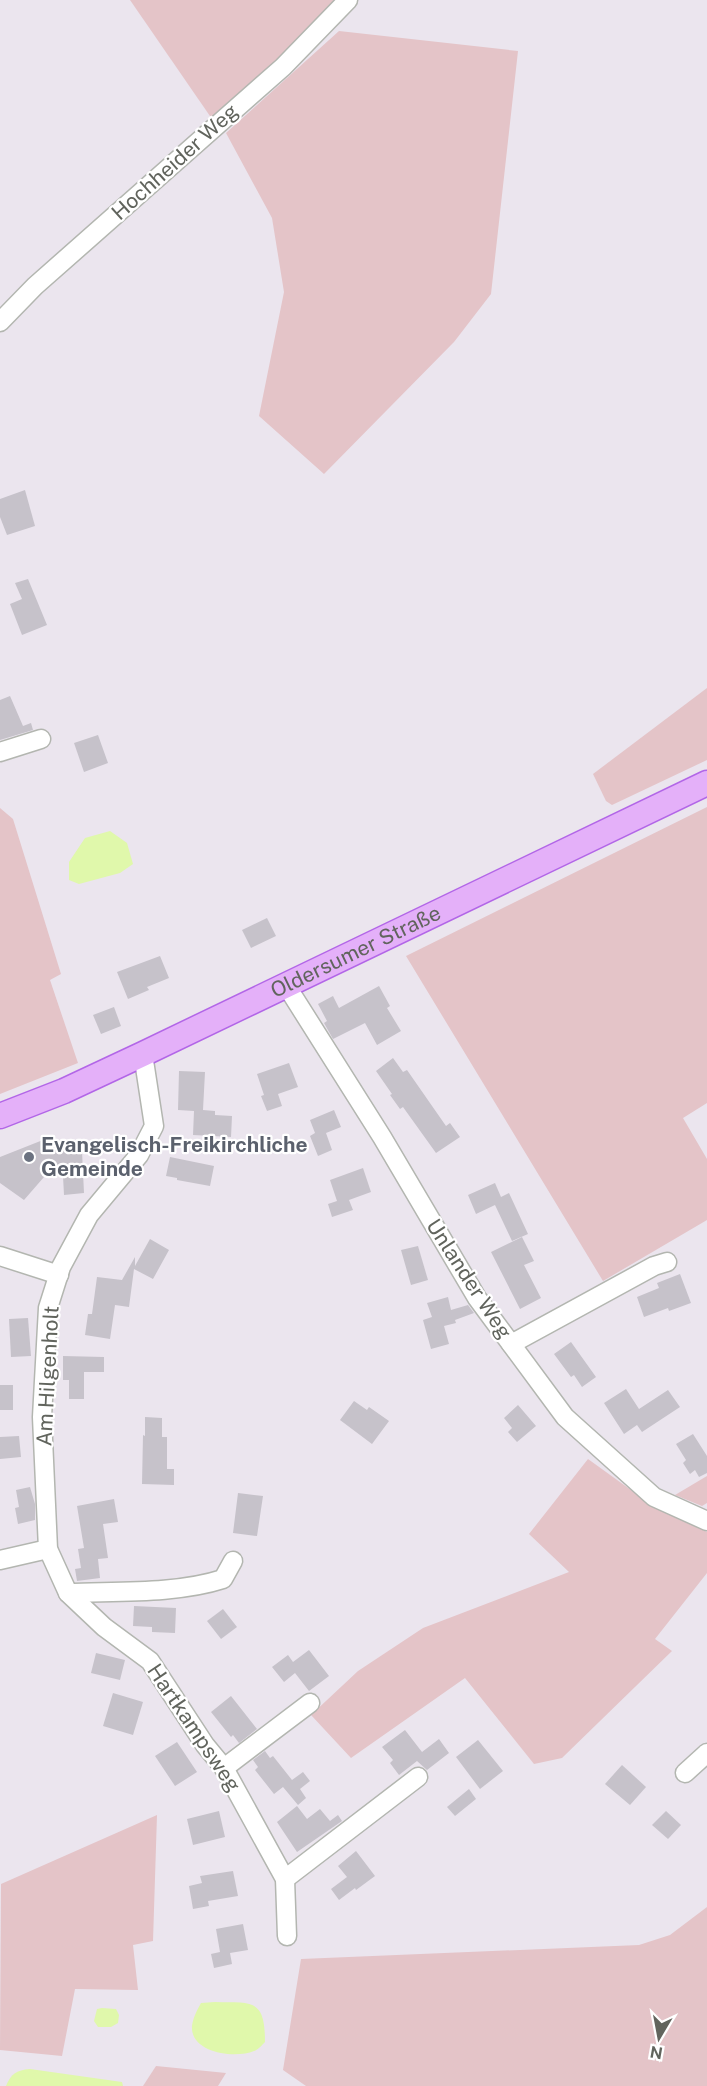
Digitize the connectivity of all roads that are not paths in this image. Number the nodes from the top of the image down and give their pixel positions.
1 (348, 0) edge
2 (0, 322) edge
3 (41, 739) dead end
4 (0, 752) edge
5 (707, 783) edge
6 (286, 985) junction
7 (143, 1054) junction
8 (0, 1116) edge
9 (0, 1256) edge
10 (668, 1262) dead end
11 (59, 1275) junction
12 (511, 1344) junction
13 (707, 1521) edge
14 (48, 1548) junction
15 (0, 1560) edge
16 (233, 1561) dead end
17 (68, 1593) junction
18 (310, 1703) dead end
19 (707, 1753) edge
20 (224, 1768) junction
21 (685, 1773) dead end
22 (418, 1777) dead end
23 (285, 1879) junction
24 (288, 1936) dead end

1 - 2 street, Hochheider Weg
3 - 4 street
5 - 6 main road, Oldersumer Straße
6 - 7 main road, Oldersumer Straße
6 - 12 street, Unlander Weg
7 - 8 main road, Oldersumer Straße
7 - 11 street, Am Hilgenholt
9 - 11 street
10 - 12 street
11 - 14 street, Am Hilgenholt
12 - 13 street, Unlander Weg
14 - 15 street
14 - 17 street, Hartkampsweg
16 - 17 street
17 - 20 street, Hartkampsweg
18 - 20 street
19 - 21 street
20 - 23 street, Hartkampsweg
22 - 23 street
23 - 24 street, Hartkampsweg

